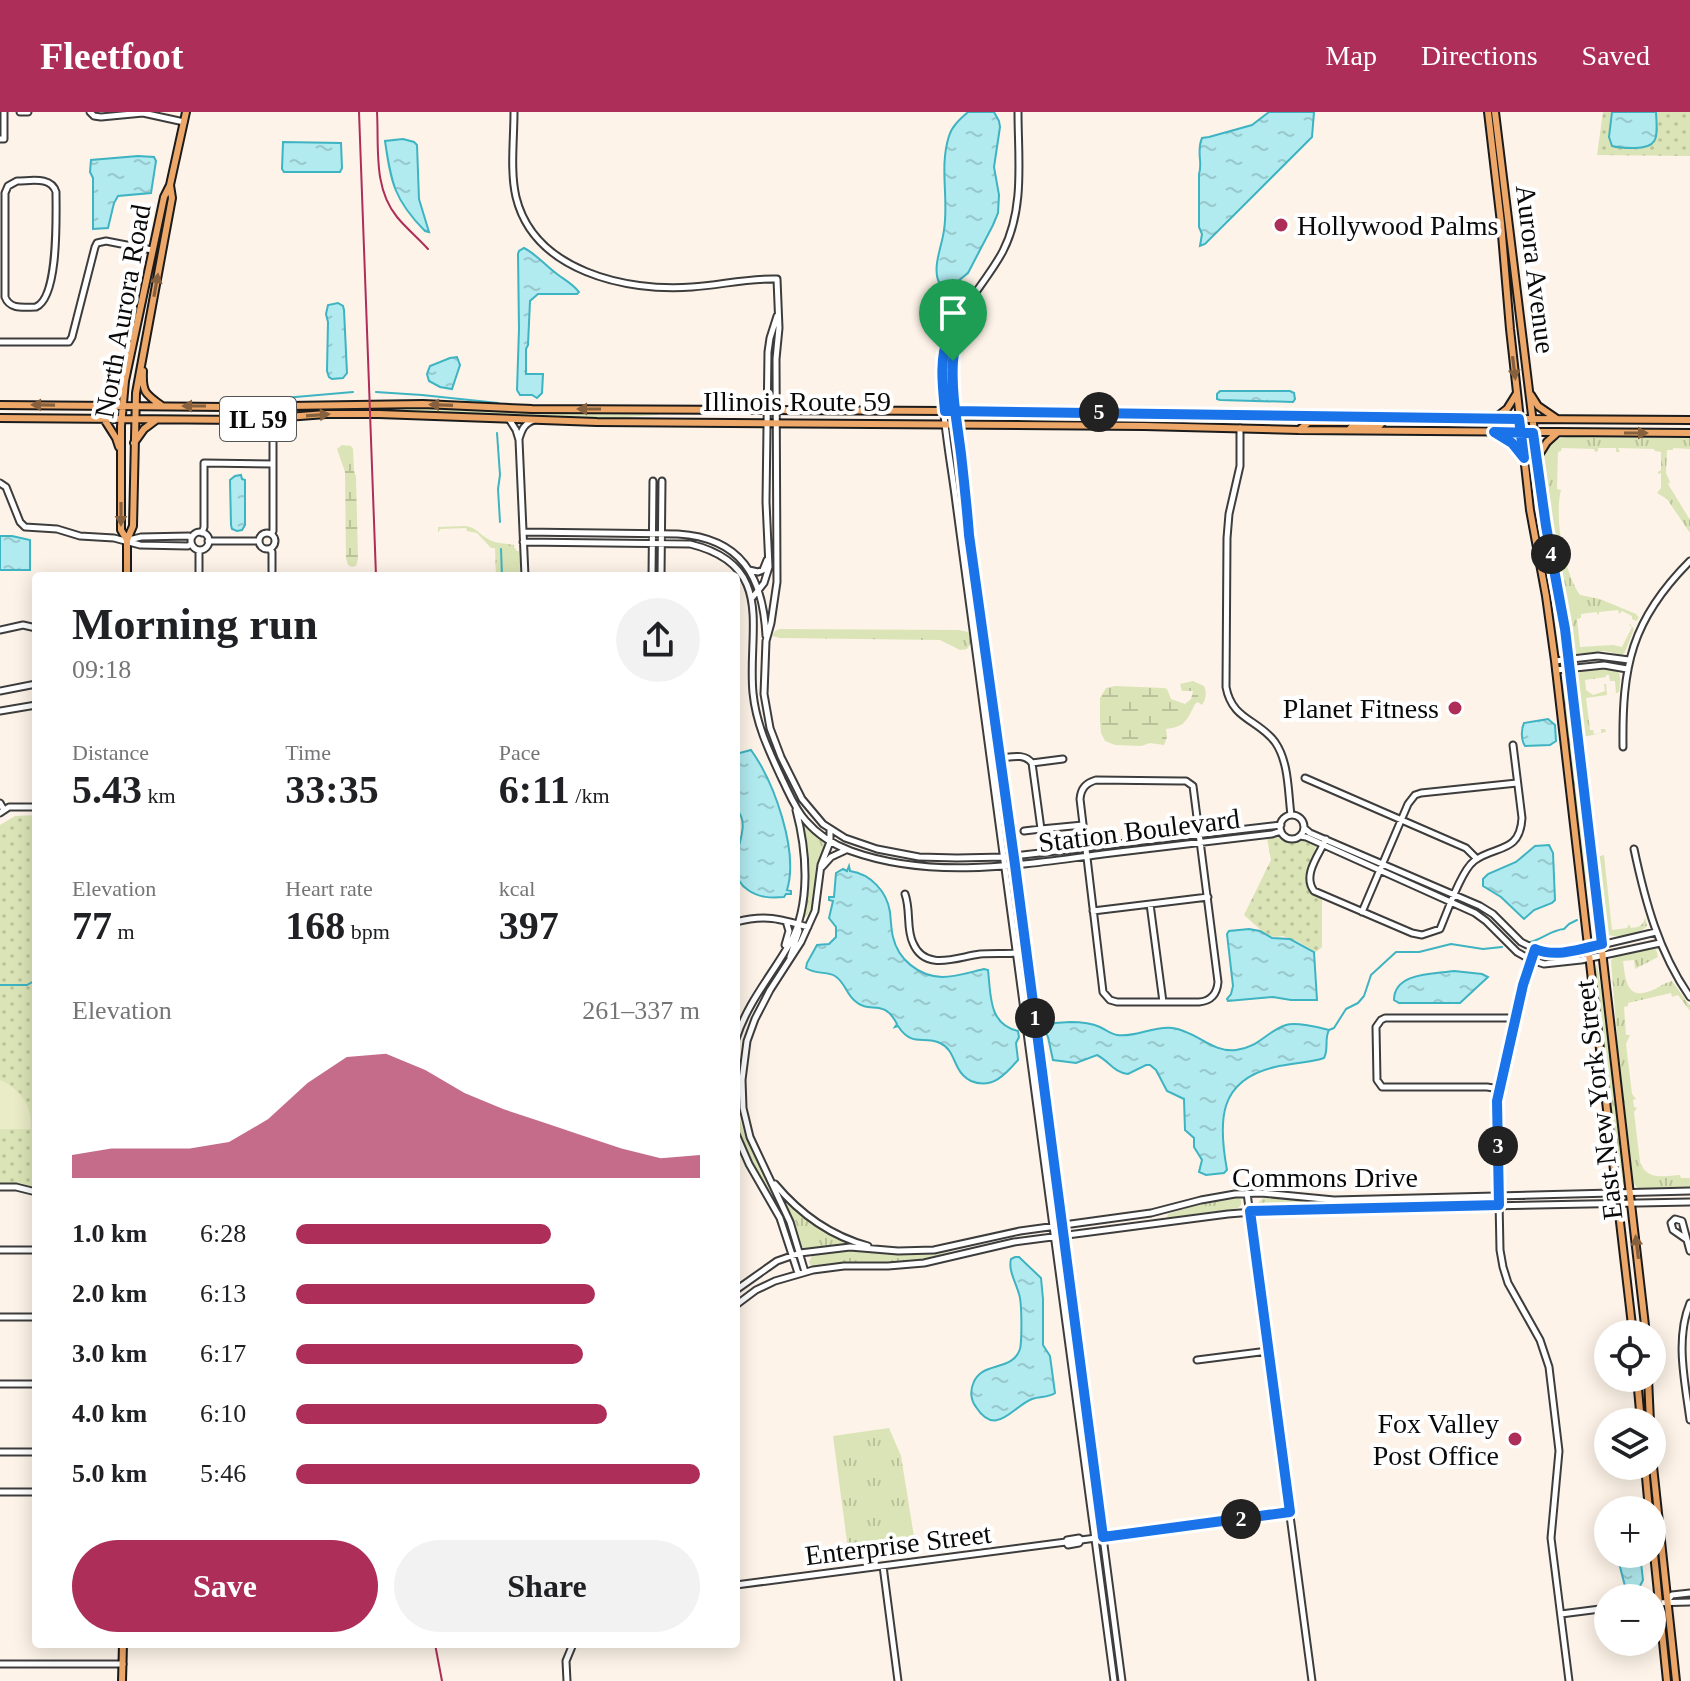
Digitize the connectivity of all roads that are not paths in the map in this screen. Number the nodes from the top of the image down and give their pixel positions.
1 (4, 112) edge
2 (20, 112) edge
3 (28, 112) edge
4 (90, 112) edge
5 (186, 112) edge
6 (514, 112) edge
7 (1018, 112) edge
8 (1488, 112) edge
9 (1495, 112) edge
10 (184, 122) junction
11 (0, 139) edge
12 (170, 185) junction
13 (152, 250) junction
14 (2, 270) edge
15 (777, 315) junction
16 (958, 321) junction
17 (0, 342) edge
18 (144, 346) junction
19 (125, 381) junction
20 (1517, 393) junction
21 (1529, 393) junction
22 (0, 405) edge
23 (98, 406) junction
24 (122, 406) junction
25 (135, 406) junction
26 (162, 406) junction
27 (767, 410) junction
28 (777, 410) junction
29 (945, 411) junction
30 (954, 411) junction
31 (1353, 417) junction
32 (0, 418) edge
33 (1386, 418) junction
34 (104, 419) junction
35 (121, 419) junction
36 (135, 419) junction
37 (509, 419) junction
38 (1494, 419) junction
39 (1519, 419) junction
40 (1532, 419) junction
41 (1557, 419) junction
42 (156, 420) junction
43 (534, 420) junction
44 (1690, 420) edge
45 (767, 423) junction
46 (776, 423) junction
47 (946, 424) junction
48 (956, 424) junction
49 (1240, 428) junction
50 (1299, 430) junction
51 (1349, 430) junction
52 (1494, 432) junction
53 (273, 433) dead end
54 (1521, 433) junction
55 (1533, 433) junction
56 (1558, 433) junction
57 (1690, 433) edge
58 (519, 440) junction
59 (134, 443) junction
60 (121, 455) junction
61 (1524, 458) junction
62 (1537, 458) junction
63 (273, 464) junction
64 (653, 481) dead end
65 (662, 481) dead end
66 (0, 483) edge
67 (523, 532) junction
68 (202, 533) junction
69 (652, 533) junction
70 (661, 533) junction
71 (271, 534) junction
72 (127, 540) junction
73 (191, 541) junction
74 (208, 541) junction
75 (259, 541) junction
76 (523, 542) junction
77 (652, 542) junction
78 (661, 543) junction
79 (270, 549) junction
80 (199, 550) junction
81 (768, 555) junction
82 (1690, 561) edge
83 (749, 570) junction
84 (272, 571) dead end
85 (127, 572) edge
86 (199, 572) edge
87 (525, 572) edge
88 (652, 572) edge
89 (661, 572) edge
90 (738, 572) edge
91 (740, 574) edge
92 (759, 588) junction
93 (752, 598) junction
94 (32, 627) edge
95 (0, 630) edge
96 (766, 641) junction
97 (1568, 659) junction
98 (1629, 660) junction
99 (1555, 661) junction
100 (1569, 668) junction
101 (1627, 669) junction
102 (1556, 670) junction
103 (32, 685) edge
104 (0, 691) edge
105 (32, 706) edge
106 (0, 711) edge
107 (1513, 745) dead end
108 (1623, 747) dead end
109 (1000, 758) junction
110 (1063, 759) dead end
111 (1032, 763) junction
112 (1305, 778) dead end
113 (1517, 783) junction
114 (0, 803) edge
115 (795, 805) junction
116 (32, 807) edge
117 (2, 811) edge
118 (1291, 815) junction
119 (1401, 819) junction
120 (1083, 825) junction
121 (1281, 828) junction
122 (1304, 828) junction
123 (830, 829) junction
124 (1041, 829) junction
125 (1024, 831) dead end
126 (1200, 833) junction
127 (1300, 836) junction
128 (830, 842) junction
129 (1201, 842) junction
130 (1325, 842) junction
131 (1085, 847) junction
132 (1634, 849) dead end
133 (847, 850) junction
134 (1013, 856) junction
135 (1086, 856) junction
136 (1005, 857) junction
137 (1477, 859) junction
138 (1015, 865) junction
139 (1006, 866) junction
140 (1381, 867) junction
141 (820, 872) junction
142 (905, 894) dead end
143 (1208, 897) junction
144 (1453, 898) junction
145 (802, 899) junction
146 (1150, 904) junction
147 (1093, 911) junction
148 (1362, 912) junction
149 (786, 920) junction
150 (740, 921) edge
151 (797, 924) junction
152 (808, 927) junction
153 (1656, 932) junction
154 (1660, 943) junction
155 (1602, 944) junction
156 (1588, 947) junction
157 (1535, 949) junction
158 (783, 953) junction
159 (1017, 953) junction
160 (1603, 955) junction
161 (1590, 958) junction
162 (790, 959) junction
163 (1531, 960) junction
164 (1690, 997) edge
165 (1163, 1002) junction
166 (1516, 1018) junction
167 (740, 1029) edge
168 (1500, 1089) junction
169 (740, 1143) edge
170 (768, 1173) junction
171 (0, 1187) edge
172 (32, 1191) edge
173 (1690, 1191) edge
174 (1247, 1193) junction
175 (1617, 1193) junction
176 (1631, 1193) junction
177 (1499, 1196) junction
178 (1690, 1202) edge
179 (1618, 1204) junction
180 (1632, 1204) junction
181 (1499, 1205) junction
182 (1250, 1211) junction
183 (1054, 1226) junction
184 (1062, 1226) junction
185 (1063, 1235) junction
186 (1055, 1237) junction
187 (1686, 1239) dead end
188 (0, 1250) edge
189 (32, 1250) edge
190 (885, 1250) junction
191 (1690, 1251) edge
192 (800, 1253) junction
193 (792, 1256) junction
194 (802, 1272) junction
195 (740, 1287) edge
196 (740, 1302) edge
197 (1690, 1303) edge
198 (0, 1317) edge
199 (32, 1317) edge
200 (1631, 1320) edge
201 (1644, 1320) edge
202 (1268, 1351) junction
203 (1197, 1360) dead end
204 (0, 1384) edge
205 (32, 1384) edge
206 (1690, 1420) edge
207 (0, 1452) edge
208 (32, 1452) edge
209 (1653, 1480) edge
210 (0, 1492) edge
211 (32, 1492) edge
212 (1290, 1512) junction
213 (1103, 1537) junction
214 (1095, 1538) junction
215 (883, 1566) junction
216 (740, 1584) edge
217 (1658, 1584) edge
218 (1690, 1593) edge
219 (1666, 1598) edge
220 (1666, 1602) edge
221 (1690, 1602) edge
222 (1594, 1610) edge
223 (1561, 1614) junction
224 (1666, 1635) edge
225 (123, 1648) edge
226 (571, 1648) edge
227 (1664, 1656) edge
228 (0, 1664) edge
229 (123, 1664) junction
230 (122, 1681) edge
231 (567, 1681) edge
232 (898, 1681) edge
233 (1114, 1681) edge
234 (1122, 1681) edge
235 (1312, 1681) edge
236 (1569, 1681) edge
237 (1667, 1681) edge
238 (1676, 1681) edge

1 - 11 street
2 - 3 street
4 - 10 street
5 - 10 main road, North Aurora Road
6 - 15 street
7 - 16 street
8 -> 20 main road, Aurora Avenue
9 - 21 main road, Aurora Avenue
10 - 12 main road, North Aurora Road
12 - 13 main road, North Aurora Road
18 -> 12 main road, North Aurora Road
13 - 17 street
13 - 19 main road, North Aurora Road
14 - 14 street
15 - 27 street
15 - 28 street
16 - 29 street
16 - 30 street
18 - 25 main road, North Aurora Road
18 - 26 main road
19 - 23 main road
19 - 24 main road, North Aurora Road
20 - 38 main road
20 - 39 main road, Aurora Avenue
21 - 40 main road, Aurora Avenue
21 - 41 main road
23 -> 22 main road, Illinois Route 59 / IL 59
23 - 24 main road, Illinois Route 59 / IL 59
24 - 25 main road, Illinois Route 59 / IL 59
24 - 35 main road, North Aurora Road
25 - 26 main road, Illinois Route 59 / IL 59
25 - 36 main road, North Aurora Road
27 -> 26 main road, Illinois Route 59 / IL 59
27 - 28 main road, Illinois Route 59 / IL 59
27 - 45 street
28 - 29 main road, Illinois Route 59 / IL 59
28 - 46 street
29 - 30 main road, Illinois Route 59 / IL 59
29 - 47 street
30 - 31 main road, Illinois Route 59 / IL 59
30 - 48 street
31 - 33 main road, Illinois Route 59 / IL 59
31 - 50 main road, IL 59
32 - 34 main road, Illinois Route 59 / IL 59
33 - 38 main road, Illinois Route 59 / IL 59
33 - 51 main road, IL 59
34 - 35 main road, Illinois Route 59 / IL 59
34 - 60 main road
35 - 36 main road, Illinois Route 59 / IL 59
35 - 60 main road, North Aurora Road
36 - 42 main road, Illinois Route 59 / IL 59
36 - 59 main road, North Aurora Road
42 -> 37 main road, Illinois Route 59 / IL 59
37 - 43 main road, Illinois Route 59 / IL 59
37 - 58 street
38 - 39 main road, Illinois Route 59 / IL 59
39 - 40 main road, Illinois Route 59 / IL 59
39 - 54 main road, Aurora Avenue
40 - 41 main road, Illinois Route 59 / IL 59
40 - 55 main road, Aurora Avenue
41 - 44 main road, Illinois Route 59 / IL 59
42 - 59 main road
43 - 45 main road, Illinois Route 59 / IL 59
43 - 58 street
45 - 46 main road, Illinois Route 59 / IL 59
45 - 81 street
46 - 47 main road, Illinois Route 59 / IL 59
46 - 96 street
47 - 48 main road, Illinois Route 59 / IL 59
47 - 136 street
48 - 49 main road, Illinois Route 59 / IL 59
48 - 109 street
49 - 50 main road, Illinois Route 59 / IL 59
49 - 118 street
50 - 51 main road, Illinois Route 59 / IL 59
51 - 52 main road, Illinois Route 59 / IL 59
52 - 54 main road, Illinois Route 59 / IL 59
52 - 61 main road
53 - 63 street
54 - 55 main road, Illinois Route 59 / IL 59
54 - 61 main road, East New York Street
55 - 56 main road, Illinois Route 59 / IL 59
55 - 62 main road, East New York Street
56 -> 57 main road, Illinois Route 59 / IL 59
56 - 62 main road
58 - 67 street
59 - 72 main road, North Aurora Road
60 -> 72 main road, North Aurora Road
61 - 99 main road, East New York Street
62 - 97 main road, East New York Street
63 - 68 street
63 - 71 street
64 - 69 street
65 - 70 street
66 - 72 street
67 - 69 street
67 - 76 street
68 - 73 street
68 - 74 street
69 - 70 street
69 - 77 street
70 - 78 street
70 - 83 street
71 - 75 street
71 - 79 street
72 - 73 street
72 - 85 main road, North Aurora Road
73 - 80 street
74 - 75 street
74 - 80 street
75 - 79 street
76 - 77 street
76 - 87 street
77 - 78 street
77 - 88 street
78 - 89 street
78 - 90 street
79 - 84 street
80 - 86 street
81 - 83 street
81 - 92 street
82 - 98 street
83 - 92 street
91 - 93 street
92 - 93 street
92 - 96 street
93 - 115 street
94 - 95 street
96 - 123 street
97 - 98 street
97 - 99 street
97 - 100 main road, East New York Street
98 - 101 street
99 - 102 main road, East New York Street
100 - 101 street
100 - 102 street
100 - 155 main road, East New York Street
101 - 108 street
102 - 156 main road, East New York Street
103 - 104 street
105 - 106 street
107 - 113 street
109 - 111 street
109 - 134 street
110 - 111 street
111 - 124 street
112 - 119 street
113 - 119 street
113 - 137 street
114 - 117 street
115 - 128 street, Station Boulevard
115 - 145 street
116 - 117 street
118 - 121 street
118 - 122 street
119 - 137 street
119 - 140 street
120 - 124 street
120 - 126 street
120 - 131 street
121 - 126 street, Station Boulevard
121 - 127 street
121 - 129 street, Station Boulevard
122 - 127 street
122 - 130 street
123 - 128 street
123 - 136 street, Station Boulevard
124 - 125 street
126 - 129 street
126 - 131 street, Station Boulevard
127 - 130 street
128 - 133 street, Station Boulevard
128 - 141 street
129 - 135 street, Station Boulevard
129 - 143 street
130 - 140 street
130 - 148 street
131 - 134 street, Station Boulevard
131 - 135 street
132 - 153 street
133 - 139 street, Station Boulevard
133 - 141 street
134 - 136 street, Station Boulevard
134 - 138 street
135 - 138 street, Station Boulevard
135 - 147 street
136 - 139 street
137 - 144 street
138 - 139 street, Station Boulevard
138 - 184 street
139 - 159 street
140 - 144 street
140 - 148 street
141 - 152 street
142 - 159 street
143 - 146 street
143 - 165 street
144 - 148 street
144 - 157 street
144 - 163 street
145 - 149 street
145 - 151 street
146 - 147 street
146 - 165 street
147 - 165 street
149 - 150 street
149 - 151 street
149 - 158 street
151 - 152 street
151 - 158 street
151 - 162 street
152 - 162 street
153 - 154 street
153 - 155 street
154 - 160 street
154 - 164 street
155 - 156 street
155 - 160 main road, East New York Street
156 - 157 street
156 - 161 main road, East New York Street
157 - 163 street
158 - 167 street
159 - 183 street
160 - 161 street
160 - 176 main road, East New York Street
161 - 163 street
161 - 175 main road, East New York Street
162 - 170 street
163 - 166 street
166 - 168 street
166 - 168 street
168 - 177 street
169 - 193 street
170 - 190 street
170 - 192 street
171 - 172 street
173 - 176 street, Commons Drive
174 - 177 street, Commons Drive
174 - 182 street
174 - 184 street, Commons Drive
175 - 176 street, Commons Drive
175 - 177 street, Commons Drive
175 - 179 main road, East New York Street
176 - 180 main road, East New York Street
177 - 181 street
178 - 180 street, Commons Drive
179 - 180 street, Commons Drive
179 - 181 street, Commons Drive
179 - 200 main road, East New York Street
201 -> 180 main road, East New York Street
181 - 182 street, Commons Drive
181 - 223 street
182 - 185 street, Commons Drive
182 - 202 street
183 - 184 street, Commons Drive
183 - 186 street
183 - 190 street, Commons Drive
184 - 185 street
185 - 186 street, Commons Drive
185 - 213 street
186 - 194 street, Commons Drive
186 - 214 street
187 - 191 street
188 - 189 street
190 - 192 street, Commons Drive
192 - 193 street, Commons Drive
192 - 194 street
193 - 194 street
193 - 195 street, Commons Drive
194 - 196 street, Commons Drive
197 - 206 street
198 - 199 street
202 - 203 street
202 - 212 street
204 - 205 street
207 - 208 street
209 - 217 main road
210 - 211 street
212 - 213 street, Enterprise Street
212 - 235 street
213 - 214 street, Enterprise Street
213 - 234 street
214 - 215 street, Enterprise Street
214 - 233 street
215 - 216 street, Enterprise Street
215 - 232 street
218 - 219 street
220 - 221 street
222 - 223 street
223 - 236 street
224 - 238 main road
225 - 229 main road
226 - 231 street
227 - 237 main road
228 - 229 street
229 - 230 main road

